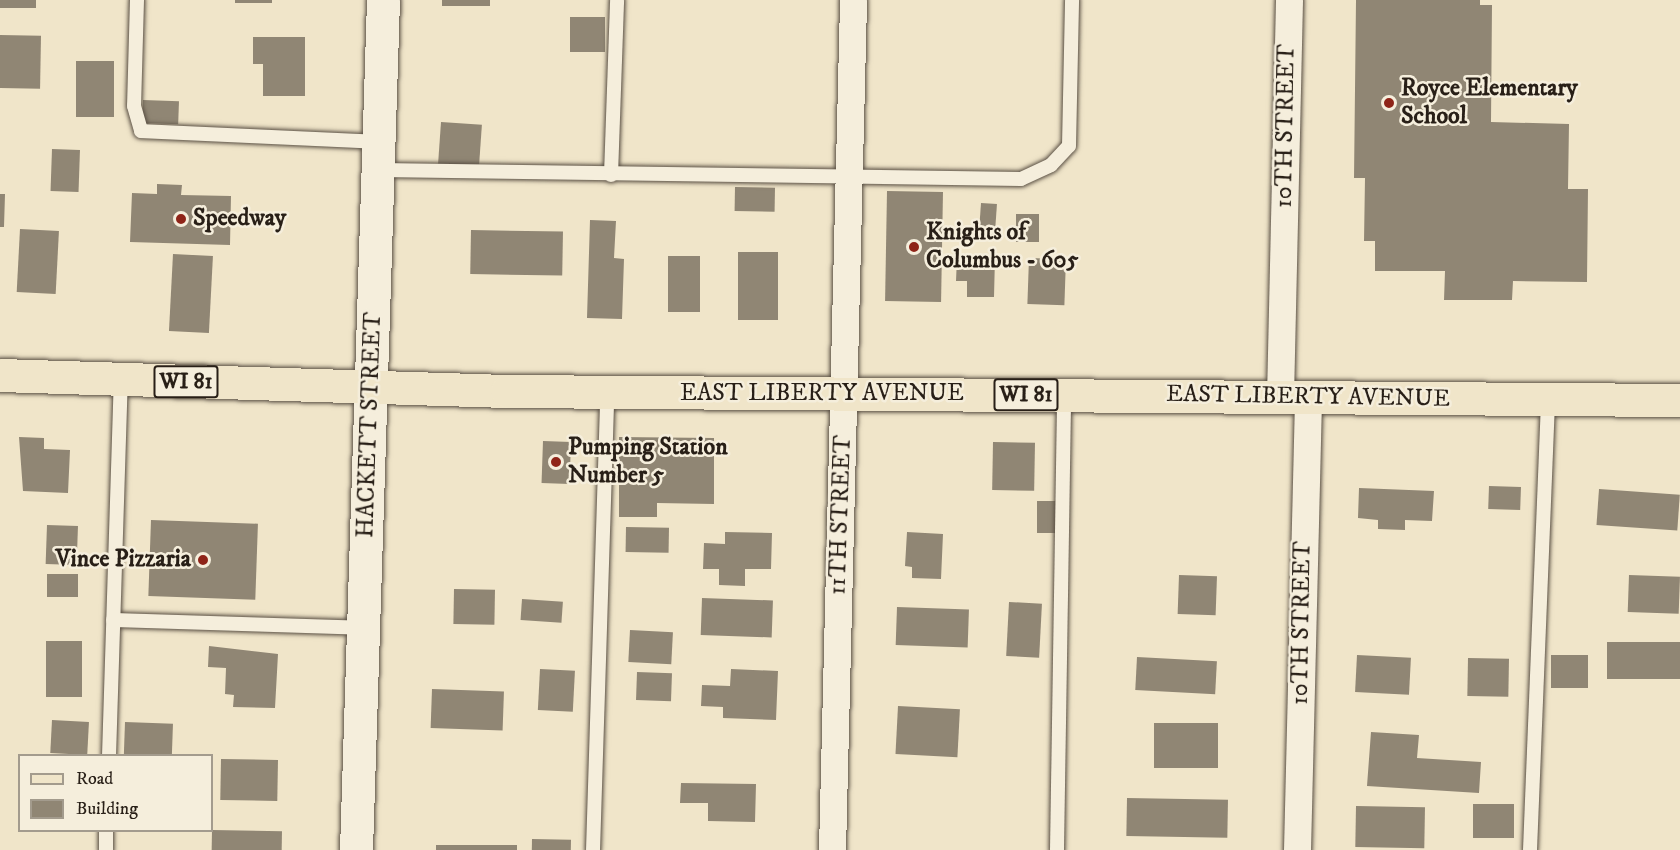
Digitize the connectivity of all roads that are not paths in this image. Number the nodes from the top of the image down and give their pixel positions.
1 (137, 0) edge
2 (383, 0) edge
3 (617, 0) edge
4 (853, 0) edge
5 (1071, 0) edge
6 (1289, 0) edge
7 (379, 156) junction
8 (611, 176) junction
9 (849, 177) junction
10 (0, 375) edge
11 (121, 380) junction
12 (372, 387) junction
13 (607, 392) junction
14 (845, 394) junction
15 (1064, 395) junction
16 (1294, 397) junction
17 (1548, 400) junction
18 (1680, 400) edge
19 (113, 620) junction
20 (364, 628) junction
21 (108, 754) edge
22 (106, 832) edge
23 (106, 850) edge
24 (356, 850) edge
25 (593, 850) edge
26 (832, 850) edge
27 (1057, 850) edge
28 (1297, 850) edge
29 (1530, 850) edge

1 - 7 lane
2 - 7 street, HACKETT STREET
3 - 8 lane
4 - 9 street, 11TH STREET
5 - 9 lane
6 - 16 street, 10TH STREET
7 - 8 lane
7 - 12 street, HACKETT STREET
8 - 9 lane
9 - 14 street, 11TH STREET
10 - 11 main road, EAST LIBERTY AVENUE / WI 81
11 - 12 main road, EAST LIBERTY AVENUE / WI 81
11 - 19 lane
12 - 13 main road, EAST LIBERTY AVENUE / WI 81
12 - 20 street, HACKETT STREET
13 - 14 main road, EAST LIBERTY AVENUE / WI 81
13 - 25 lane
14 - 15 main road, EAST LIBERTY AVENUE / WI 81
14 - 26 street, 11TH STREET
15 - 16 main road, EAST LIBERTY AVENUE / WI 81
15 - 27 lane
16 - 17 main road, EAST LIBERTY AVENUE / WI 81
16 - 28 street, 10TH STREET
17 - 18 main road, EAST LIBERTY AVENUE / WI 81
17 - 29 lane
19 - 20 lane
19 - 21 lane
20 - 24 street, HACKETT STREET
22 - 23 lane

